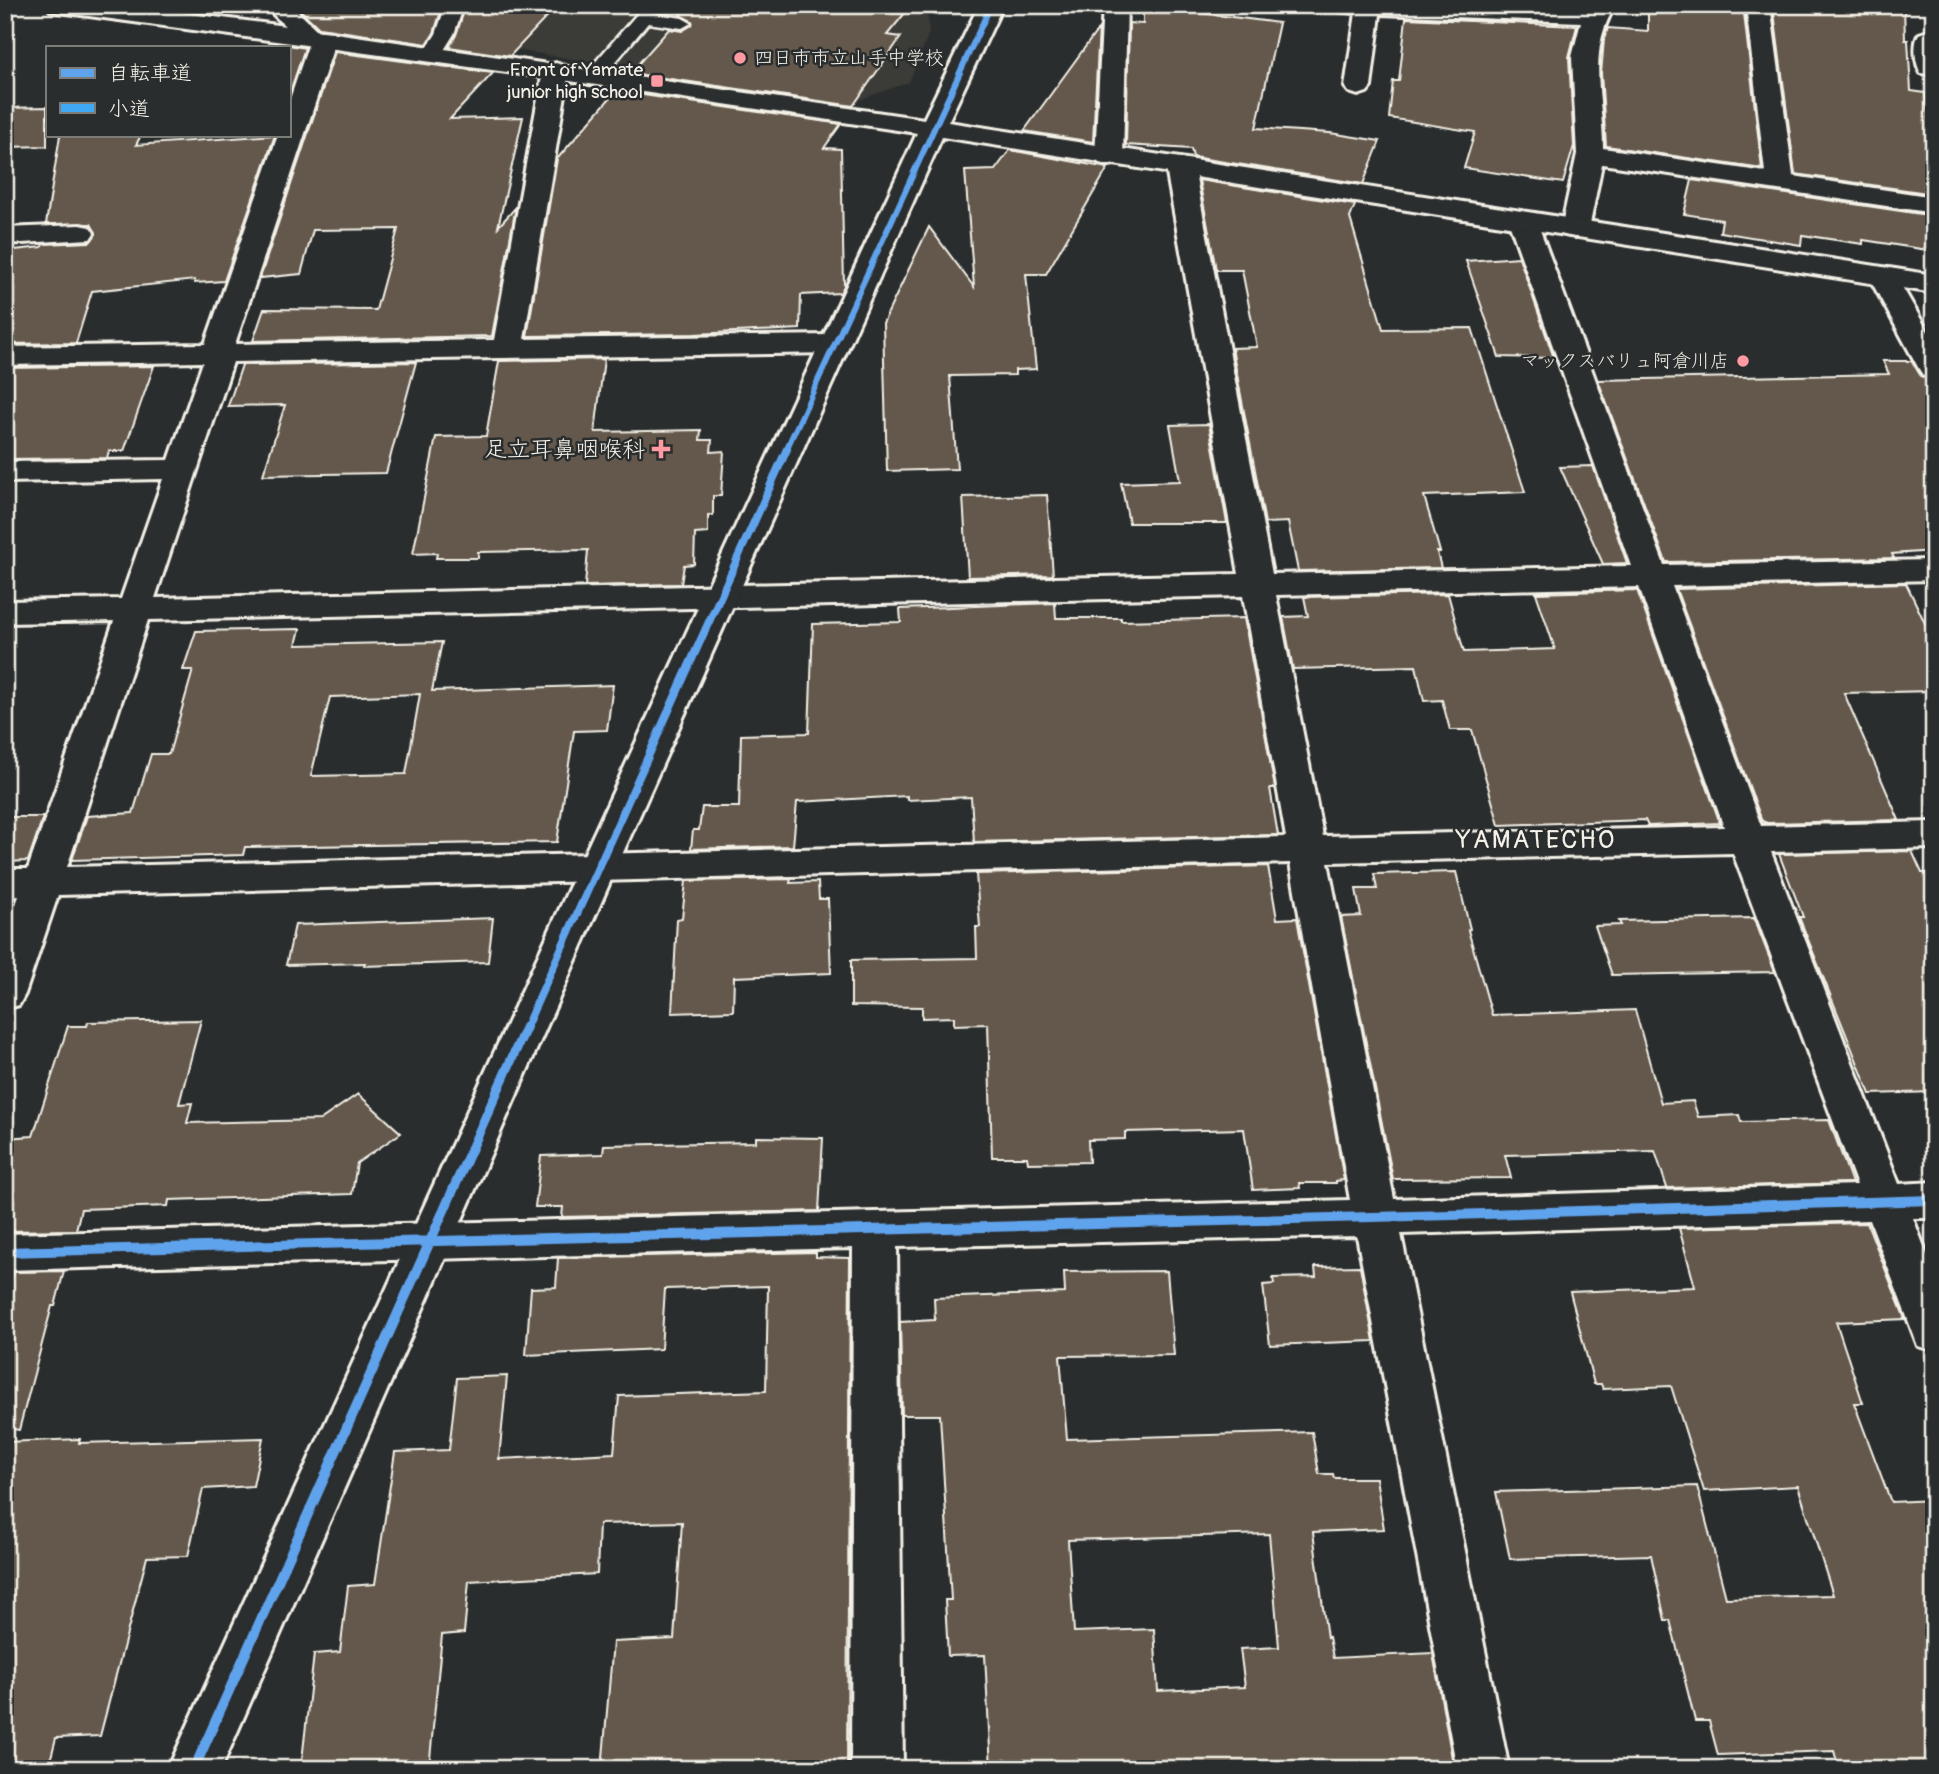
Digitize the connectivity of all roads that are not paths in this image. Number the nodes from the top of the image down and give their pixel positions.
1 (59, 5) edge
2 (276, 5) edge
3 (455, 5) edge
4 (991, 5) edge
5 (1115, 5) edge
6 (1338, 5) edge
7 (1758, 5) edge
8 (1369, 6) edge
9 (1600, 10) edge
10 (682, 23) dead end
11 (316, 36) junction
12 (432, 54) junction
13 (555, 71) junction
14 (592, 78) junction
15 (1358, 88) dead end
16 (290, 121) edge
17 (932, 129) junction
18 (285, 136) edge
19 (1590, 154) junction
20 (1109, 157) junction
21 (1180, 168) junction
22 (1780, 181) junction
23 (1934, 205) edge
24 (1523, 222) junction
25 (1575, 229) junction
26 (80, 233) dead end
27 (5, 236) edge
28 (1883, 277) junction
29 (1934, 285) edge
30 (834, 344) junction
31 (508, 349) junction
32 (219, 353) junction
33 (5, 356) edge
34 (1934, 369) edge
35 (181, 469) junction
36 (5, 472) edge
37 (1934, 570) edge
38 (1651, 576) junction
39 (1259, 585) junction
40 (720, 598) junction
41 (134, 609) junction
42 (5, 612) edge
43 (1934, 835) edge
44 (1747, 839) junction
45 (1307, 850) junction
46 (598, 866) junction
47 (23, 882) edge
48 (5, 994) edge
49 (1934, 1200) edge
50 (1885, 1202) junction
51 (1375, 1216) junction
52 (875, 1231) junction
53 (429, 1239) junction
54 (5, 1252) edge
55 (1934, 1332) edge
56 (194, 1769) edge
57 (877, 1769) edge
58 (1483, 1769) edge

1 - 11 street
2 - 11 street
3 - 12 lane
4 - 17 street
5 - 20 street
6 - 8 street
7 - 22 street
8 - 9 street
8 - 15 street
9 - 19 street
10 - 14 lane
11 - 12 street
11 - 16 street
12 - 13 street
13 - 14 street
13 - 31 street
14 - 17 street
17 - 20 street
17 - 30 street
18 - 32 street
19 - 22 street
19 - 25 street
20 - 21 street
21 - 24 street
21 - 39 street
22 - 23 street
24 - 25 street
24 - 38 street
25 - 28 street
26 - 27 street
28 - 29 street
28 - 34 street
30 - 31 street
30 - 40 street
31 - 32 street
32 - 33 street
32 - 35 street
35 - 36 street
35 - 41 street
37 - 38 street
38 - 39 street
38 - 44 street
39 - 40 street
39 - 45 street
40 - 41 street
40 - 46 street
41 - 42 street
41 - 47 street
43 - 44 street
44 - 45 street
44 - 50 street
45 - 46 street
45 - 51 street
46 - 47 street
46 - 53 street
47 - 48 street
49 - 50 street
50 - 51 street
50 - 55 street
51 - 52 street
51 - 58 street
52 - 53 street
52 - 57 street
53 - 54 street
53 - 56 street

